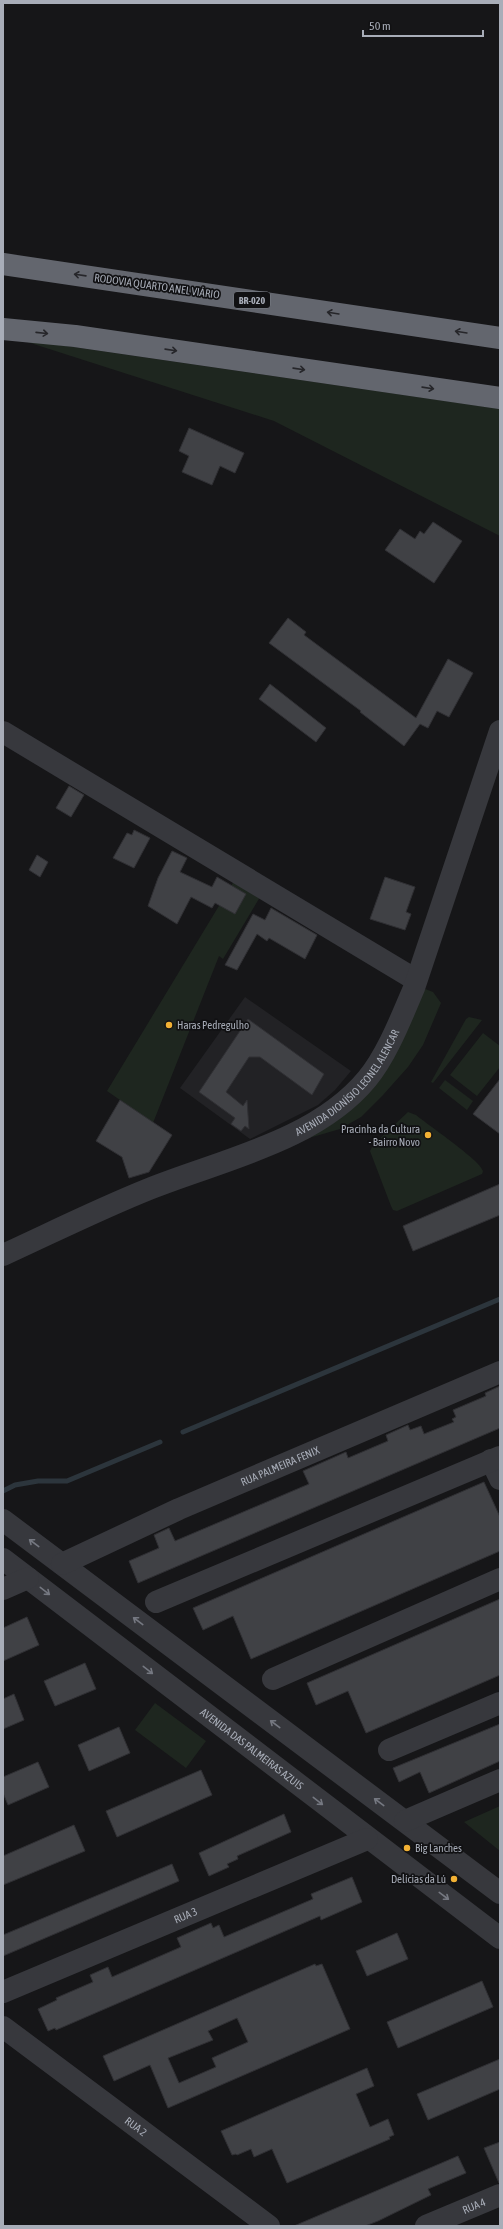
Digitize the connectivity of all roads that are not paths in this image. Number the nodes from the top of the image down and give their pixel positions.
1 (3, 264) edge
2 (3, 329) edge
3 (500, 338) edge
4 (500, 398) edge
5 (500, 731) edge
6 (3, 732) edge
7 (416, 980) junction
8 (3, 1255) edge
9 (500, 1372) edge
10 (497, 1465) edge
11 (3, 1520) edge
12 (3, 1559) edge
13 (62, 1564) junction
14 (28, 1578) junction
15 (500, 1579) edge
16 (3, 1589) edge
17 (156, 1602) dead end
18 (272, 1679) dead end
19 (500, 1703) edge
20 (389, 1750) dead end
21 (500, 1780) edge
22 (405, 1821) junction
23 (367, 1839) junction
24 (500, 1893) edge
25 (500, 1938) edge
26 (3, 1992) edge
27 (3, 2027) edge
28 (500, 2195) edge
29 (269, 2226) edge
30 (426, 2226) edge

3 -> 1 highway, RODOVIA QUARTO ANEL VIÁRIO / BR-020
2 -> 4 highway
5 - 7 street, AVENIDA DIONÍSIO LEONEL ALENCAR
6 - 7 street
7 - 8 street, AVENIDA DIONÍSIO LEONEL ALENCAR
9 - 13 street, RUA PALMEIRA FENIX
10 - 17 street
13 -> 11 street
12 - 14 street, AVENIDA DAS PALMEIRAS AZUIS
22 -> 13 street
14 - 16 street
14 -> 23 street, AVENIDA DAS PALMEIRAS AZUIS
15 - 18 street
19 - 20 street
21 - 22 street
22 - 24 street
23 -> 25 street, AVENIDA DAS PALMEIRAS AZUIS
23 - 26 street, RUA 3
27 - 29 street, RUA 2
28 - 30 street, RUA 4

